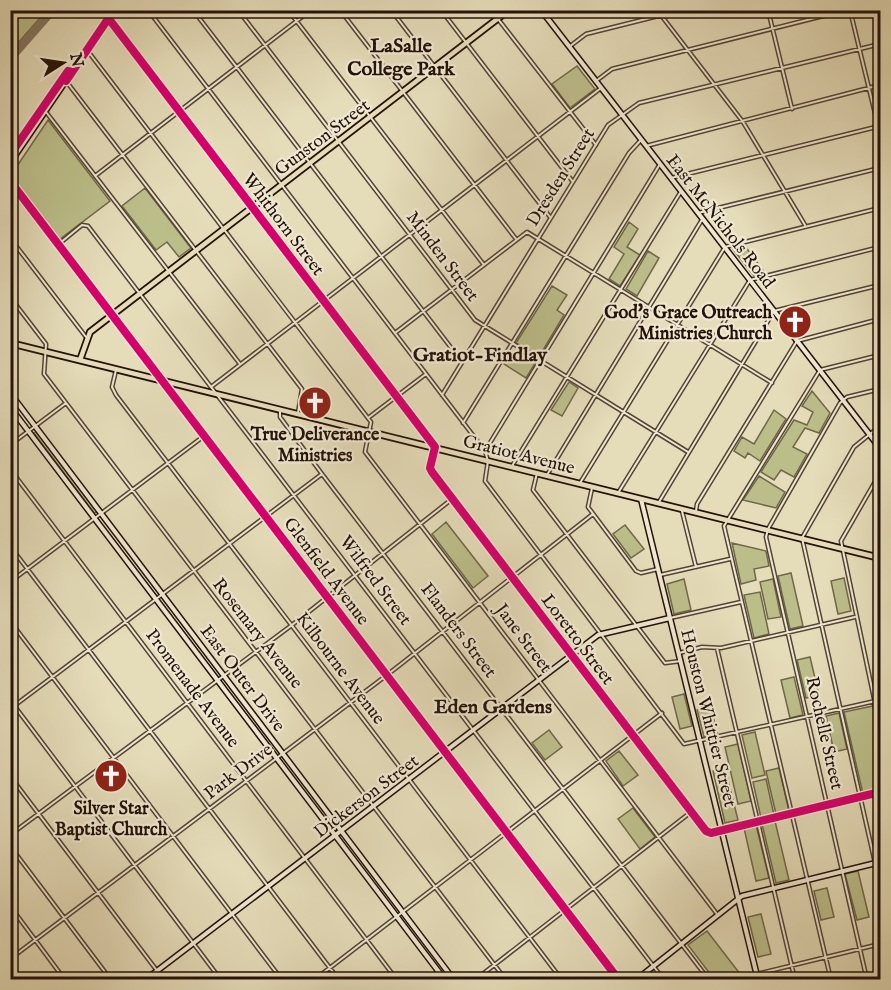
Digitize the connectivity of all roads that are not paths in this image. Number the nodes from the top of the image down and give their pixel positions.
1 (114, 10) edge
2 (148, 10) edge
3 (193, 10) edge
4 (238, 10) edge
5 (288, 10) edge
6 (311, 10) edge
7 (340, 10) edge
8 (391, 10) edge
9 (441, 10) edge
10 (491, 10) edge
11 (509, 10) edge
12 (657, 10) edge
13 (682, 10) edge
14 (768, 10) edge
15 (849, 10) edge
16 (542, 11) edge
17 (661, 15) junction
18 (109, 19) junction
19 (498, 19) junction
20 (297, 22) junction
21 (772, 30) junction
22 (467, 43) junction
23 (880, 44) edge
24 (265, 46) junction
25 (569, 47) junction
26 (860, 49) junction
27 (87, 50) junction
28 (688, 50) junction
29 (236, 68) junction
30 (435, 68) junction
31 (782, 68) junction
32 (66, 81) junction
33 (596, 81) junction
34 (715, 84) junction
35 (880, 85) edge
36 (601, 88) junction
37 (870, 88) junction
38 (208, 90) junction
39 (403, 92) junction
40 (792, 109) junction
41 (45, 112) junction
42 (179, 112) junction
43 (570, 112) junction
44 (622, 115) junction
45 (370, 117) junction
46 (743, 122) junction
47 (880, 126) edge
48 (151, 134) junction
49 (880, 134) edge
50 (538, 136) junction
51 (641, 140) junction
52 (338, 141) junction
53 (596, 145) junction
54 (646, 146) junction
55 (123, 155) junction
56 (763, 155) junction
57 (506, 160) junction
58 (10, 163) edge
59 (310, 164) junction
60 (660, 164) junction
61 (880, 168) edge
62 (95, 176) junction
63 (671, 178) junction
64 (10, 181) edge
65 (573, 182) junction
66 (281, 185) junction
67 (474, 185) junction
68 (681, 191) junction
69 (785, 192) junction
70 (252, 207) junction
71 (880, 208) edge
72 (442, 210) junction
73 (698, 213) junction
74 (551, 218) junction
75 (703, 218) junction
76 (806, 226) junction
77 (224, 229) junction
78 (410, 234) junction
79 (10, 238) edge
80 (516, 239) junction
81 (538, 239) junction
82 (59, 244) junction
83 (725, 247) junction
84 (880, 248) edge
85 (196, 250) junction
86 (382, 256) junction
87 (566, 256) junction
88 (484, 265) junction
89 (168, 271) junction
90 (593, 273) junction
91 (352, 278) junction
92 (750, 280) junction
93 (880, 285) edge
94 (452, 290) junction
95 (621, 290) junction
96 (140, 293) junction
97 (10, 297) edge
98 (324, 300) junction
99 (648, 307) junction
100 (424, 311) junction
101 (774, 311) junction
102 (112, 314) junction
103 (880, 320) edge
104 (295, 322) junction
105 (677, 324) junction
106 (484, 326) junction
107 (394, 333) junction
108 (86, 338) junction
109 (797, 341) junction
110 (10, 343) edge
111 (512, 343) junction
112 (267, 344) junction
113 (710, 344) junction
114 (46, 352) junction
115 (880, 355) edge
116 (80, 360) junction
117 (539, 360) junction
118 (462, 362) junction
119 (240, 364) junction
120 (742, 364) junction
121 (116, 368) junction
122 (820, 370) junction
123 (426, 374) junction
124 (567, 377) junction
125 (162, 380) junction
126 (772, 383) junction
127 (211, 387) junction
128 (880, 389) edge
129 (10, 393) edge
130 (217, 393) junction
131 (442, 395) junction
132 (595, 395) junction
133 (397, 396) junction
134 (843, 400) junction
135 (66, 403) junction
136 (10, 407) edge
137 (280, 409) junction
138 (624, 412) junction
139 (298, 413) junction
140 (368, 418) junction
141 (463, 423) junction
142 (36, 426) junction
143 (880, 426) edge
144 (29, 431) junction
145 (371, 431) junction
146 (656, 431) junction
147 (870, 435) junction
148 (204, 436) junction
149 (10, 446) edge
150 (435, 447) junction
151 (880, 448) edge
152 (485, 451) junction
153 (688, 452) junction
154 (488, 460) junction
155 (168, 463) junction
156 (512, 466) junction
157 (10, 469) edge
158 (537, 472) junction
159 (880, 473) edge
160 (322, 474) junction
161 (547, 475) junction
162 (579, 483) junction
163 (592, 487) junction
164 (132, 490) junction
165 (618, 493) junction
166 (294, 495) junction
167 (641, 498) junction
168 (453, 499) junction
169 (658, 502) junction
170 (682, 508) junction
171 (696, 512) junction
172 (102, 513) junction
173 (593, 514) junction
174 (266, 516) junction
175 (94, 518) junction
176 (728, 520) junction
177 (420, 524) junction
178 (768, 530) junction
179 (566, 534) junction
180 (802, 538) junction
181 (880, 540) edge
182 (65, 541) junction
183 (230, 544) junction
184 (10, 546) edge
185 (841, 548) junction
186 (383, 553) junction
187 (540, 554) junction
188 (879, 558) edge
189 (731, 559) junction
190 (696, 567) junction
191 (28, 569) junction
192 (658, 569) junction
193 (194, 572) junction
194 (356, 575) junction
195 (660, 575) junction
196 (512, 576) junction
197 (10, 582) edge
198 (164, 594) junction
199 (328, 597) junction
200 (156, 600) junction
201 (480, 602) junction
202 (742, 602) junction
203 (856, 617) junction
204 (670, 618) junction
205 (10, 621) edge
206 (127, 622) junction
207 (292, 625) junction
208 (822, 625) junction
209 (636, 626) junction
210 (442, 631) junction
211 (601, 633) junction
212 (788, 633) junction
213 (752, 641) junction
214 (717, 648) junction
215 (89, 650) junction
216 (256, 652) junction
217 (415, 653) junction
218 (679, 653) junction
219 (572, 654) junction
220 (681, 661) junction
221 (224, 675) junction
222 (387, 675) junction
223 (53, 677) junction
224 (218, 680) junction
225 (539, 680) junction
226 (10, 700) edge
227 (880, 700) edge
228 (875, 701) junction
229 (188, 703) junction
230 (351, 703) junction
231 (15, 706) junction
232 (10, 709) edge
233 (502, 709) junction
234 (840, 709) junction
235 (662, 713) junction
236 (806, 717) junction
237 (772, 724) junction
238 (880, 726) edge
239 (150, 730) junction
240 (315, 730) junction
241 (474, 730) junction
242 (738, 732) junction
243 (633, 735) junction
244 (701, 741) junction
245 (446, 752) junction
246 (284, 754) junction
247 (114, 757) junction
248 (278, 758) junction
249 (600, 761) junction
250 (10, 776) edge
251 (409, 780) junction
252 (247, 781) junction
253 (76, 786) junction
254 (563, 790) junction
255 (880, 792) edge
256 (860, 797) junction
257 (826, 805) junction
258 (375, 806) junction
259 (210, 809) junction
260 (535, 811) junction
261 (692, 812) junction
262 (792, 813) junction
263 (39, 814) junction
264 (758, 822) junction
265 (342, 830) junction
266 (723, 830) junction
267 (507, 832) junction
268 (10, 835) edge
269 (335, 835) junction
270 (173, 836) junction
271 (659, 837) junction
272 (10, 846) edge
273 (305, 859) junction
274 (471, 860) junction
275 (878, 862) edge
276 (135, 865) junction
277 (622, 866) junction
278 (841, 871) junction
279 (808, 879) junction
280 (880, 885) edge
281 (268, 886) junction
282 (436, 887) junction
283 (594, 888) junction
284 (774, 888) junction
285 (98, 892) junction
286 (740, 898) junction
287 (10, 906) edge
288 (566, 910) junction
289 (403, 912) junction
290 (232, 914) junction
291 (718, 915) junction
292 (397, 916) junction
293 (65, 918) junction
294 (530, 938) junction
295 (36, 940) junction
296 (367, 940) junction
297 (194, 943) junction
298 (682, 944) junction
299 (880, 944) edge
300 (860, 949) junction
301 (826, 957) junction
302 (10, 959) edge
303 (495, 964) junction
304 (792, 965) junction
305 (10, 966) edge
306 (654, 966) junction
307 (330, 967) junction
308 (157, 971) junction
309 (757, 974) junction
310 (20, 980) edge
311 (65, 980) edge
312 (111, 980) edge
313 (146, 980) edge
314 (164, 980) edge
315 (221, 980) edge
316 (282, 980) edge
317 (314, 980) edge
318 (339, 980) edge
319 (397, 980) edge
320 (445, 980) edge
321 (454, 980) edge
322 (475, 980) edge
323 (506, 980) edge
324 (562, 980) edge
325 (620, 980) edge
326 (636, 980) edge
327 (664, 980) edge
328 (709, 980) edge
329 (758, 980) edge
330 (795, 980) edge
331 (831, 980) edge
332 (867, 980) edge

1 - 18 street
2 - 38 street
3 - 29 street
4 - 24 street, Minden Street
5 - 20 street
6 - 20 street
7 - 39 street
8 - 30 street
9 - 22 street
10 - 19 street
11 - 19 main road, Gunston Street
12 - 17 street
13 - 17 street
14 - 21 street
15 - 21 street
15 - 26 street
16 - 25 street, East McNichols Road
17 - 25 street
17 - 28 street
18 - 27 street
18 - 42 street, Whithorn Street
19 - 22 main road, Gunston Street
19 - 43 street
20 - 24 street
20 - 45 street
21 - 28 street
21 - 31 street
22 - 30 main road, Gunston Street
22 - 50 street
23 - 26 street, Dresden Street
24 - 29 street
24 - 52 street, Minden Street
25 - 33 street, East McNichols Road
26 - 31 street, Dresden Street
26 - 37 street
27 - 32 street
27 - 48 street
28 - 33 street
28 - 34 street
29 - 38 street
29 - 59 street
30 - 39 main road, Gunston Street
30 - 57 street
31 - 34 street, Dresden Street
31 - 40 street
32 - 41 street
32 - 55 street
33 - 36 street, East McNichols Road
34 - 44 street, Dresden Street
34 - 46 street
35 - 37 street
36 - 43 street
36 - 44 street, East McNichols Road
37 - 40 street
37 - 47 street
38 - 42 street
38 - 66 street
39 - 45 main road, Gunston Street
39 - 67 street
40 - 46 street
41 - 58 street
41 - 62 street
42 - 48 street
42 - 70 street, Whithorn Street
43 - 50 street
43 - 53 street
44 - 51 street, East McNichols Road
44 - 53 street, Dresden Street
45 - 52 main road, Gunston Street
45 - 72 street
46 - 54 street
46 - 56 street
47 - 49 street
47 - 56 street
48 - 55 street
48 - 77 street
50 - 57 street
50 - 65 street
51 - 54 street, East McNichols Road
51 - 87 street
52 - 59 main road, Gunston Street
52 - 78 street, Minden Street
53 - 65 street, Dresden Street
54 - 60 street, East McNichols Road
55 - 62 street
55 - 85 street
56 - 63 street
56 - 69 street
57 - 67 street
57 - 74 street
59 - 66 main road, Gunston Street
59 - 86 street
60 - 63 street, East McNichols Road
60 - 90 street
61 - 69 street
62 - 89 street
63 - 68 street, East McNichols Road
64 - 82 street, Glenfield Avenue
65 - 74 street, Dresden Street
66 - 70 main road, Gunston Street
66 - 91 street
67 - 72 street
67 - 80 street
68 - 73 street, East McNichols Road
68 - 95 street
69 - 73 street
69 - 76 street
70 - 77 main road, Gunston Street
70 - 98 street, Whithorn Street
71 - 76 street
72 - 78 street
72 - 88 street
73 - 75 street, East McNichols Road
74 - 81 street, Dresden Street
75 - 83 street, East McNichols Road
75 - 99 street
76 - 83 street
77 - 85 main road, Gunston Street
77 - 104 street
78 - 86 street
78 - 94 street, Minden Street
79 - 108 street
80 - 81 street
80 - 88 street
81 - 87 street
81 - 106 street, Dresden Street
82 - 96 street, Wilfred Street
82 - 102 street, Glenfield Avenue
83 - 92 street, East McNichols Road
83 - 105 street
84 - 92 street
85 - 89 main road, Gunston Street
85 - 112 street
86 - 91 street
86 - 100 street
87 - 90 street
87 - 111 street
88 - 94 street
89 - 96 main road, Gunston Street
89 - 119 street
90 - 95 street
90 - 117 street
91 - 98 street
91 - 107 street
92 - 101 street, East McNichols Road
92 - 113 street
93 - 101 street
94 - 100 street
94 - 106 street, Minden Street
95 - 99 street
95 - 124 street
96 - 102 main road, Gunston Street
96 - 127 street, Wilfred Street
97 - 114 street, Rosemary Avenue
98 - 104 street
98 - 133 street, Whithorn Street
99 - 105 street
99 - 132 street
100 - 107 street
100 - 118 street
101 - 109 street, East McNichols Road
101 - 120 street
102 - 108 main road, Gunston Street
102 - 125 street, Glenfield Avenue
103 - 109 street
104 - 112 street
104 - 140 street
105 - 113 street
105 - 138 street
106 - 111 street, Minden Street
106 - 118 street, Dresden Street
107 - 123 street
108 - 116 main road
109 - 122 street, East McNichols Road
109 - 126 street
110 - 114 main road, Gratiot Avenue
111 - 117 street, Minden Street
111 - 141 street
112 - 119 street
112 - 139 street
113 - 120 street
113 - 146 street
114 - 116 main road, Gratiot Avenue
114 - 135 street, Rosemary Avenue
115 - 122 street
116 - 121 main road, Gratiot Avenue
117 - 124 street, Minden Street
117 - 152 street
118 - 131 street, Dresden Street
119 - 127 street
120 - 126 street
120 - 153 street
121 - 125 main road, Gratiot Avenue
121 - 155 street, Kilbourne Avenue
122 - 134 street, East McNichols Road
122 - 176 street
123 - 131 street
123 - 133 street
124 - 132 street, Minden Street
124 - 156 street
125 - 130 main road, Gratiot Avenue
125 - 148 street, Glenfield Avenue
126 - 171 street
127 - 130 street, Wilfred Street
128 - 134 street
129 - 142 street, East Outer Drive
130 - 137 main road, Gratiot Avenue
130 - 166 street, Wilfred Street
131 - 141 street
132 - 138 street, Minden Street
132 - 161 street
133 - 140 street
133 - 150 street, Whithorn Street
134 - 147 street, East McNichols Road
134 - 178 street
135 - 142 street
135 - 164 street, Rosemary Avenue
136 - 144 street, East Outer Drive
137 - 139 main road, Gratiot Avenue
137 - 160 street, Flanders Street
138 - 146 street, Minden Street
138 - 162 street
139 - 145 main road, Gratiot Avenue
140 - 145 street
141 - 152 street
142 - 144 street
142 - 172 street, East Outer Drive
143 - 147 street
144 - 149 street
144 - 175 street, East Outer Drive
145 - 150 main road, Gratiot Avenue
145 - 177 street, Jane Street
146 - 153 street, Minden Street
146 - 165 street
147 - 151 street, East McNichols Road
147 - 180 street
148 - 155 street
148 - 174 street, Glenfield Avenue
150 - 154 main road, Gratiot Avenue
150 - 168 street, Loretto Street
152 - 154 street
153 - 169 street
154 - 156 main road, Gratiot Avenue
154 - 187 street
155 - 164 street
155 - 183 street, Kilbourne Avenue
156 - 158 main road, Gratiot Avenue
157 - 182 street, Promenade Avenue
158 - 161 main road, Gratiot Avenue
158 - 179 street
159 - 185 street
160 - 166 street
160 - 186 street, Flanders Street
161 - 162 main road, Gratiot Avenue
162 - 163 main road, Gratiot Avenue
163 - 165 main road, Gratiot Avenue
163 - 173 street
164 - 172 street
164 - 193 street, Rosemary Avenue
165 - 167 main road, Gratiot Avenue
166 - 174 street
166 - 194 street, Wilfred Street
167 - 169 main road, Gratiot Avenue
167 - 192 street, Houston Whittier Street
168 - 177 street
168 - 196 street, Loretto Street
169 - 170 main road, Gratiot Avenue
170 - 171 main road, Gratiot Avenue
170 - 190 street
171 - 176 main road, Gratiot Avenue
172 - 175 street
172 - 198 street, East Outer Drive
173 - 179 street, Park Drive
173 - 192 street
174 - 183 street
174 - 199 street, Glenfield Avenue
175 - 182 street
175 - 200 street, East Outer Drive
176 - 178 main road, Gratiot Avenue
176 - 189 street
177 - 186 street
177 - 201 street, Jane Street
178 - 180 main road, Gratiot Avenue
178 - 212 street, Rochelle Street
179 - 187 street, Park Drive
179 - 209 street
180 - 185 main road, Gratiot Avenue
180 - 208 street
181 - 188 street
182 - 191 street
182 - 206 street, Promenade Avenue
183 - 193 street
183 - 207 street, Kilbourne Avenue
184 - 191 street
185 - 188 main road, Gratiot Avenue
185 - 203 street
186 - 194 street
186 - 210 street, Flanders Street
187 - 196 street, Park Drive
187 - 211 street
189 - 190 street
189 - 202 street
190 - 195 street
191 - 197 street
191 - 215 street
192 - 195 street, Houston Whittier Street
193 - 198 street
193 - 216 street, Rosemary Avenue
194 - 199 street
194 - 217 street, Wilfred Street
195 - 204 street, Houston Whittier Street
196 - 201 street, Park Drive
196 - 219 street, Loretto Street
198 - 200 street
198 - 221 street, East Outer Drive
199 - 207 street
199 - 222 street, Glenfield Avenue
200 - 206 street
200 - 224 street, East Outer Drive
201 - 210 street, Park Drive
201 - 225 street, Jane Street
202 - 204 street, Dickerson Street
202 - 213 street
203 - 208 street
203 - 228 street
204 - 209 street, Dickerson Street
204 - 218 street, Houston Whittier Street
205 - 223 street
206 - 215 street
206 - 229 street, Promenade Avenue
207 - 216 street
207 - 230 street, Kilbourne Avenue
208 - 212 street
208 - 234 street
209 - 211 street, Dickerson Street
209 - 220 street
210 - 217 street, Park Drive
210 - 233 street, Flanders Street
211 - 219 street, Dickerson Street
211 - 235 street
212 - 213 street
212 - 236 street, Rochelle Street
213 - 214 street
213 - 237 street
214 - 218 street
214 - 242 street
215 - 223 street
215 - 239 street
216 - 221 street
216 - 240 street, Rosemary Avenue
217 - 222 street, Park Drive
217 - 241 street, Wilfred Street
218 - 220 street, Houston Whittier Street
219 - 225 street, Dickerson Street
219 - 243 street, Loretto Street
220 - 244 street, Houston Whittier Street
221 - 224 street
221 - 246 street, East Outer Drive
222 - 230 street, Park Drive
222 - 245 street, Glenfield Avenue
223 - 231 street
223 - 247 street
224 - 229 street
224 - 248 street, East Outer Drive
225 - 233 street, Dickerson Street
225 - 249 street, Jane Street
226 - 231 street
227 - 228 street
228 - 234 street
228 - 238 street
229 - 239 street
229 - 252 street, Promenade Avenue
230 - 240 street, Park Drive
230 - 251 street, Kilbourne Avenue
231 - 232 street
231 - 253 street
233 - 241 street, Dickerson Street
233 - 254 street, Flanders Street
234 - 236 street
234 - 256 street
235 - 243 street
235 - 244 street
236 - 237 street
236 - 257 street, Rochelle Street
237 - 242 street
237 - 262 street
239 - 247 street
239 - 259 street
240 - 246 street, Park Drive
240 - 258 street, Rosemary Avenue
241 - 245 street, Dickerson Street
241 - 260 street, Wilfred Street
242 - 244 street
242 - 264 street
243 - 249 street
243 - 261 street, Loretto Street
244 - 266 street, Houston Whittier Street
245 - 251 street, Dickerson Street
245 - 267 street, Glenfield Avenue
246 - 248 street, Park Drive
246 - 265 street, East Outer Drive
247 - 253 street
247 - 270 street
248 - 252 street, Park Drive
248 - 269 street, East Outer Drive
249 - 254 street
249 - 271 street, Jane Street
250 - 263 street
251 - 258 street, Dickerson Street
251 - 274 street, Kilbourne Avenue
252 - 259 street, Park Drive
252 - 273 street, Promenade Avenue
253 - 263 street
253 - 276 street
254 - 260 street
254 - 277 street, Flanders Street
255 - 256 street
256 - 257 street
256 - 275 street
257 - 262 street
257 - 278 street, Rochelle Street
258 - 265 street, Dickerson Street
258 - 282 street, Rosemary Avenue
259 - 270 street, Park Drive
259 - 281 street
260 - 267 street
260 - 283 street, Wilfred Street
261 - 266 street, Loretto Street
261 - 271 street
262 - 264 street
262 - 279 street
263 - 268 street
263 - 285 street
264 - 266 street
264 - 284 street
265 - 269 street, Dickerson Street
265 - 289 street, East Outer Drive
266 - 286 street, Houston Whittier Street
267 - 274 street
267 - 288 street, Glenfield Avenue
269 - 273 street, Dickerson Street
269 - 292 street, East Outer Drive
270 - 276 street, Park Drive
270 - 290 street
271 - 277 street
271 - 291 street, Jane Street
272 - 293 street
273 - 281 street, Dickerson Street
273 - 296 street, Promenade Avenue
274 - 282 street
274 - 294 street, Kilbourne Avenue
275 - 278 street
275 - 280 street
276 - 285 street, Park Drive
276 - 297 street
277 - 283 street
277 - 298 street, Flanders Street
278 - 279 street
278 - 300 street, Rochelle Street
279 - 284 street
279 - 301 street
281 - 290 street, Dickerson Street
281 - 307 street
282 - 289 street
282 - 303 street, Rosemary Avenue
283 - 288 street
283 - 306 street, Wilfred Street
284 - 286 street
284 - 304 street
285 - 293 street, Park Drive
285 - 308 street
286 - 291 street
286 - 309 street, Houston Whittier Street
287 - 295 street
288 - 294 street
288 - 325 street, Glenfield Avenue
289 - 292 street
289 - 321 street, East Outer Drive
290 - 297 street, Dickerson Street
290 - 316 street
291 - 298 street
292 - 296 street
292 - 320 street, East Outer Drive
293 - 295 street, Park Drive
293 - 312 street
294 - 303 street
294 - 324 street, Kilbourne Avenue
295 - 302 street, Park Drive
295 - 311 street
296 - 307 street
296 - 319 street, Promenade Avenue
297 - 308 street, Dickerson Street
297 - 315 street
298 - 306 street
298 - 328 street, Flanders Street
299 - 300 street
300 - 301 street
300 - 332 street, Rochelle Street
301 - 304 street
301 - 331 street
303 - 322 street
303 - 323 street, Rosemary Avenue
304 - 309 street
304 - 330 street
305 - 310 street
306 - 326 street
306 - 327 street, Wilfred Street
307 - 317 street
307 - 318 street
308 - 313 street, Dickerson Street
308 - 314 street
309 - 329 street, Houston Whittier Street

